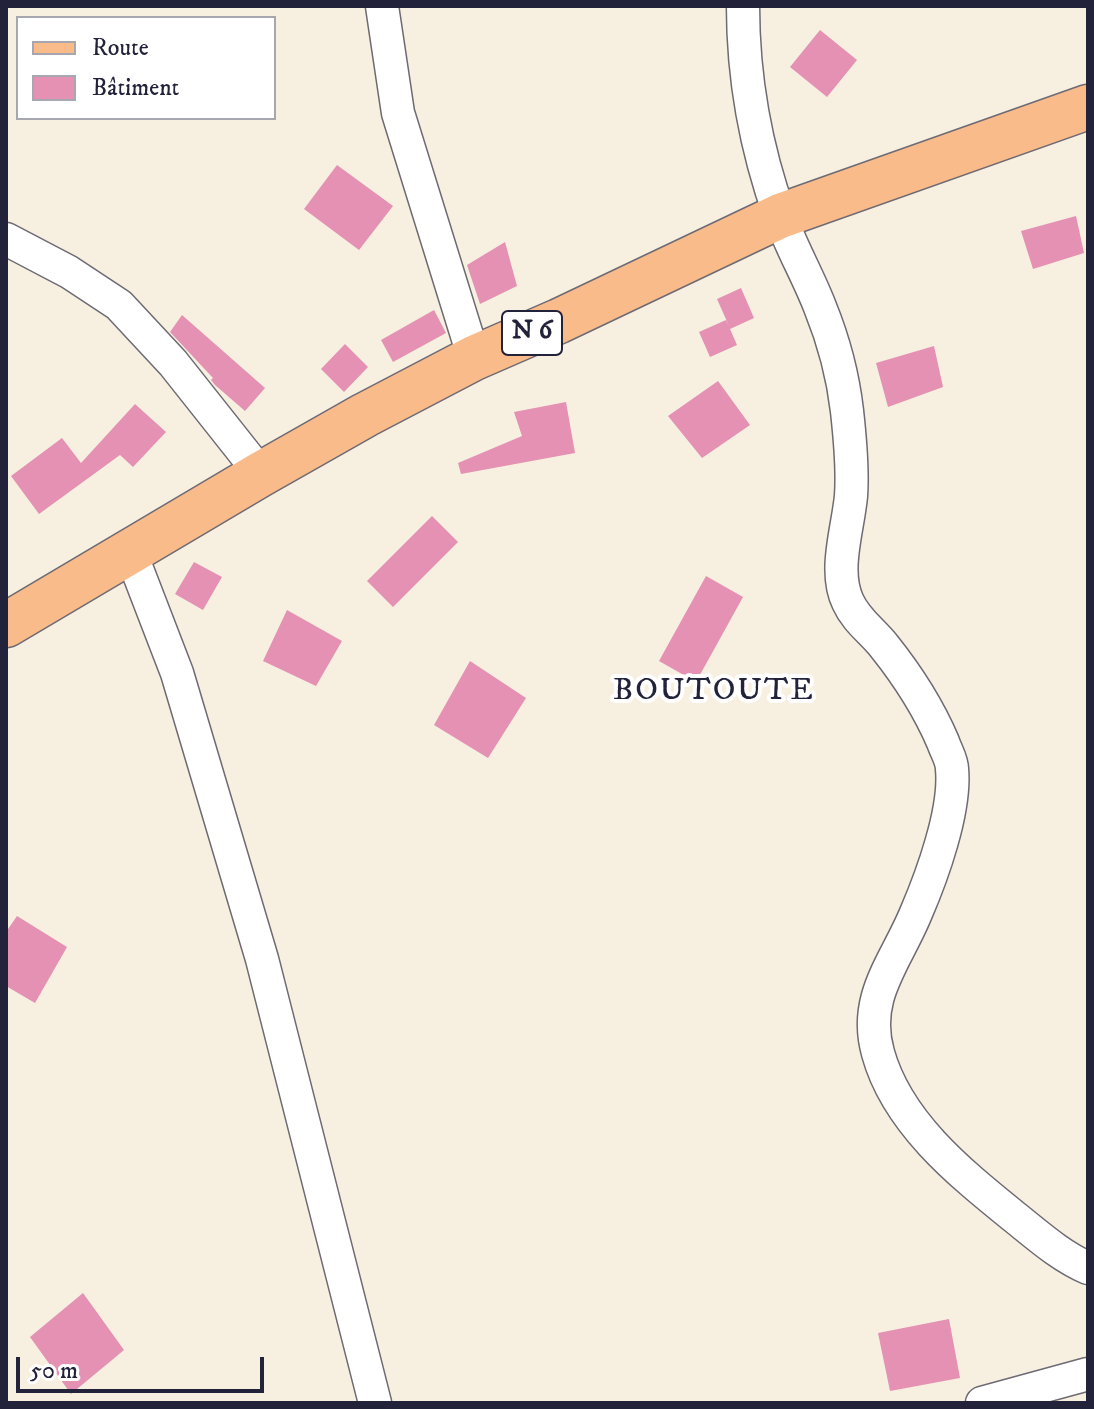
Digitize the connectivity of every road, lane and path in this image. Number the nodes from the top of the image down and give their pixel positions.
1 (382, 6) edge
2 (743, 6) edge
3 (1088, 107) edge
4 (780, 216) junction
5 (6, 239) edge
6 (474, 358) junction
7 (261, 474) junction
8 (130, 551) junction
9 (6, 625) edge
10 (1088, 1268) edge
11 (1084, 1384) edge
12 (375, 1403) edge
13 (982, 1403) edge

1 - 6 street
2 - 4 street
3 - 4 main road, N 6
4 - 6 main road, N 6
4 - 10 street
5 - 7 street
6 - 7 main road, N 6
7 - 8 main road, N 6
8 - 9 main road, N 6
8 - 12 street
11 - 13 street

